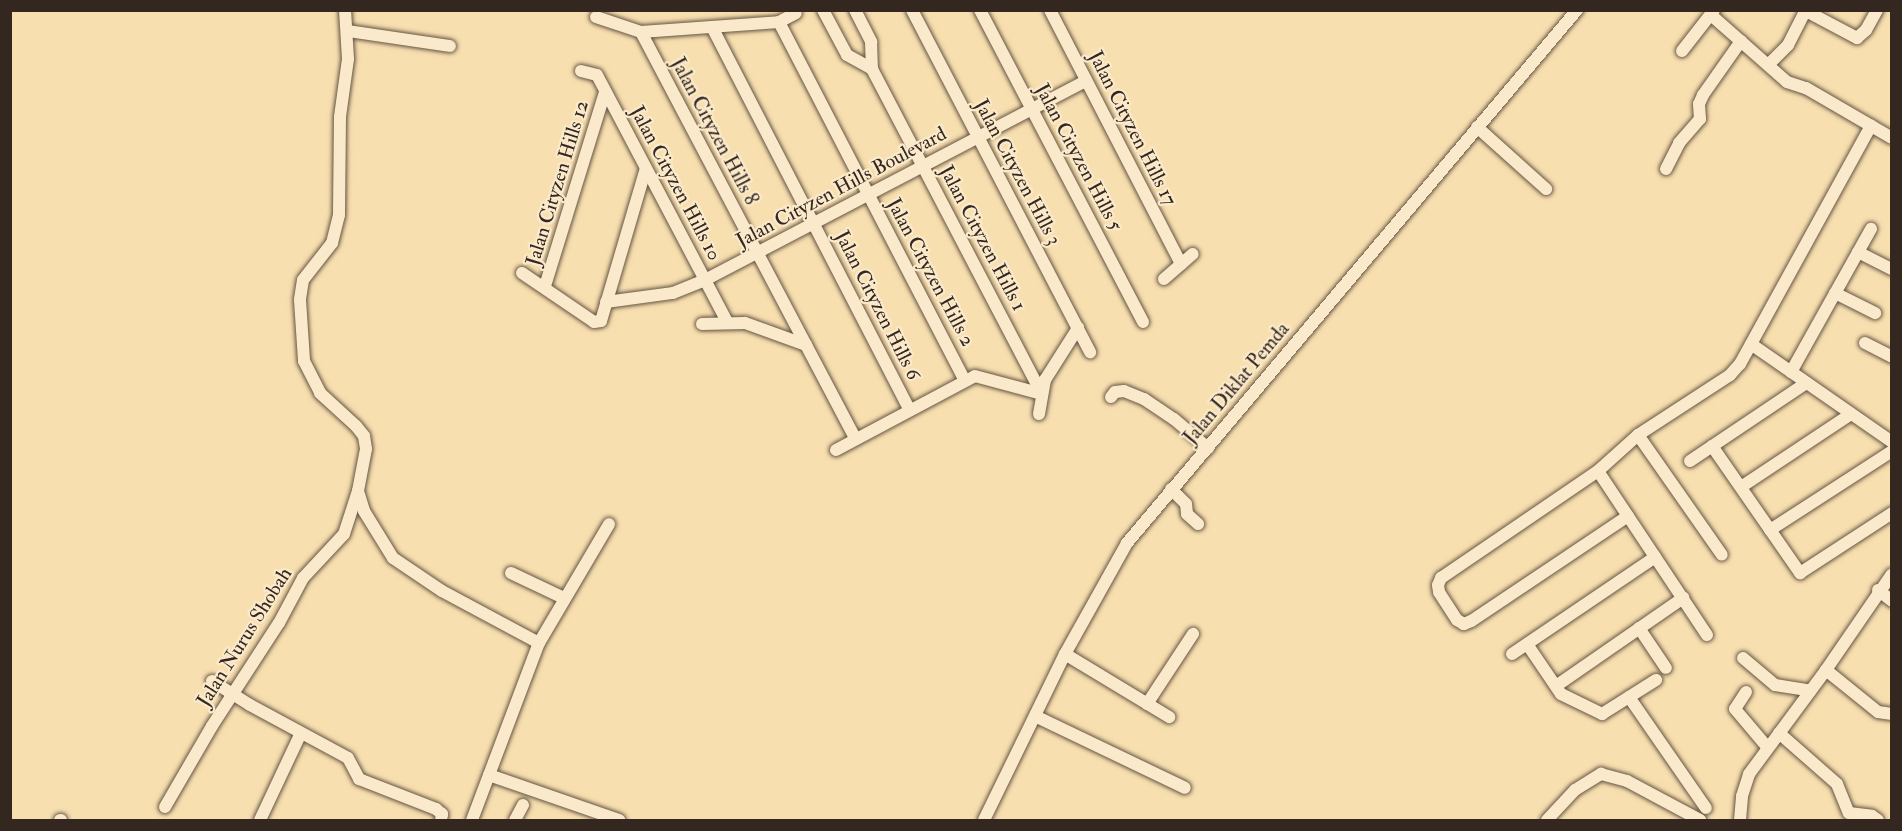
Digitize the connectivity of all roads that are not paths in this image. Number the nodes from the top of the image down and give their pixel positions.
1 (345, 10) edge
2 (823, 10) edge
3 (855, 10) edge
4 (912, 10) edge
5 (980, 10) edge
6 (1050, 10) edge
7 (1576, 10) edge
8 (1877, 10) edge
9 (1806, 11) edge
10 (796, 13) dead end
11 (1712, 13) edge
12 (596, 17) dead end
13 (778, 22) junction
14 (711, 27) junction
15 (348, 31) junction
16 (641, 32) junction
17 (1741, 41) junction
18 (450, 46) dead end
19 (1682, 51) dead end
20 (1768, 64) junction
21 (872, 69) junction
22 (581, 71) dead end
23 (1086, 81) junction
24 (605, 92) junction
25 (1032, 110) junction
26 (1871, 126) junction
27 (1477, 127) junction
28 (978, 137) junction
29 (1892, 138) edge
30 (923, 166) junction
31 (646, 168) junction
32 (1666, 169) dead end
33 (1546, 189) dead end
34 (868, 195) junction
35 (813, 223) junction
36 (1871, 229) dead end
37 (1858, 252) junction
38 (757, 253) junction
39 (1193, 254) dead end
40 (1181, 264) junction
41 (1892, 268) edge
42 (522, 273) dead end
43 (1164, 279) dead end
44 (705, 280) junction
45 (545, 286) junction
46 (1835, 293) junction
47 (606, 302) junction
48 (1875, 313) dead end
49 (1143, 321) dead end
50 (728, 323) junction
51 (702, 324) dead end
52 (1078, 328) junction
53 (1865, 343) dead end
54 (1751, 344) junction
55 (806, 345) junction
56 (1090, 352) dead end
57 (1892, 357) edge
58 (1791, 372) junction
59 (965, 381) junction
60 (1806, 383) junction
61 (1042, 394) junction
62 (1111, 397) dead end
63 (910, 410) junction
64 (1039, 414) dead end
65 (1851, 414) junction
66 (1638, 435) junction
67 (856, 439) junction
68 (1892, 442) edge
69 (1712, 446) junction
70 (1208, 448) junction
71 (836, 450) dead end
72 (1892, 450) edge
73 (1690, 461) dead end
74 (1598, 471) junction
75 (1741, 487) junction
76 (1171, 489) junction
77 (358, 491) junction
78 (1892, 513) edge
79 (1628, 516) junction
80 (609, 524) dead end
81 (1198, 524) dead end
82 (1770, 530) junction
83 (1722, 555) dead end
84 (1655, 557) junction
85 (511, 573) dead end
86 (1892, 574) edge
87 (1878, 590) junction
88 (564, 598) junction
89 (1683, 598) junction
90 (1892, 601) edge
91 (1640, 628) junction
92 (1192, 634) dead end
93 (1707, 635) dead end
94 (539, 643) junction
95 (1527, 644) junction
96 (1065, 654) junction
97 (1512, 654) dead end
98 (1743, 658) dead end
99 (1666, 668) dead end
100 (1826, 670) junction
101 (1656, 680) dead end
102 (212, 681) dead end
103 (1556, 686) junction
104 (1811, 691) junction
105 (1746, 692) dead end
106 (231, 694) junction
107 (1629, 697) junction
108 (1147, 704) junction
109 (1892, 714) edge
110 (1035, 716) junction
111 (1169, 717) dead end
112 (301, 733) junction
113 (1779, 733) junction
114 (1768, 747) junction
115 (489, 775) junction
116 (1185, 788) dead end
117 (523, 805) dead end
118 (165, 807) dead end
119 (1706, 808) dead end
120 (1846, 817) edge
121 (261, 820) edge
122 (441, 820) edge
123 (472, 820) edge
124 (515, 820) edge
125 (619, 820) edge
126 (984, 820) edge
127 (1547, 820) edge
128 (1700, 820) edge
129 (1740, 820) edge
130 (1878, 820) edge

1 - 15 street, Jalan Nurus Shobah
2 - 21 street
3 - 21 street
4 - 28 street, Jalan Cityzen Hills 3
5 - 25 street, Jalan Cityzen Hills 5
6 - 23 street, Jalan Cityzen Hills 17
7 - 27 street, Jalan Diklat Pemda
8 - 9 street
9 - 20 street
10 - 13 street
11 - 17 street
11 - 19 street
12 - 16 street
13 - 14 street
13 - 34 street, Jalan Cityzen Hills 2
14 - 16 street
14 - 35 street, Jalan Cityzen Hills 6
15 - 18 street
15 - 77 street, Jalan Nurus Shobah
16 - 38 street, Jalan Cityzen Hills 8
17 - 20 street
17 - 32 street
20 - 26 street
21 - 30 street, Jalan Cityzen Hills 1
22 - 24 street, Jalan Cityzen Hills 10
23 - 25 street, Jalan Cityzen Hills Boulevard
23 - 40 street, Jalan Cityzen Hills 17
24 - 31 street, Jalan Cityzen Hills 10
24 - 45 street, Jalan Cityzen Hills 12
25 - 28 street, Jalan Cityzen Hills Boulevard
25 - 49 street, Jalan Cityzen Hills 5
26 - 29 street
26 - 54 street
27 - 33 street
27 - 70 street, Jalan Diklat Pemda
28 - 30 street, Jalan Cityzen Hills Boulevard
28 - 52 street, Jalan Cityzen Hills 3
30 - 34 street, Jalan Cityzen Hills Boulevard
30 - 61 street, Jalan Cityzen Hills 1
31 - 44 street, Jalan Cityzen Hills 10
31 - 47 street
34 - 35 street, Jalan Cityzen Hills Boulevard
34 - 59 street, Jalan Cityzen Hills 2
35 - 38 street, Jalan Cityzen Hills Boulevard
35 - 63 street, Jalan Cityzen Hills 6
36 - 37 street
37 - 41 street
37 - 46 street
38 - 44 street, Jalan Cityzen Hills Boulevard
38 - 55 street, Jalan Cityzen Hills 8
39 - 40 street
40 - 43 street
42 - 45 street, Jalan Cityzen Hills 12
44 - 47 street, Jalan Cityzen Hills Boulevard
44 - 50 street, Jalan Cityzen Hills 10
45 - 47 street, Jalan Cityzen Hills 12
46 - 48 street
46 - 58 street
50 - 51 street
50 - 55 street
52 - 56 street, Jalan Cityzen Hills 3
52 - 61 street
53 - 57 street
54 - 58 street
54 - 66 street
55 - 67 street, Jalan Cityzen Hills 8
58 - 60 street
59 - 61 street
59 - 63 street
60 - 65 street
60 - 69 street
61 - 64 street
62 - 70 street
63 - 67 street
65 - 68 street
65 - 75 street
66 - 74 street
66 - 83 street
67 - 71 street
69 - 73 street
69 - 75 street
70 - 76 street, Jalan Diklat Pemda
72 - 82 street
74 - 79 street
74 - 79 street
75 - 82 street
76 - 81 street
76 - 96 street, Jalan Diklat Pemda
77 - 94 street
77 - 106 street, Jalan Nurus Shobah
78 - 82 street
79 - 84 street
80 - 88 street
84 - 89 street
84 - 95 street
85 - 88 street
86 - 87 street
87 - 90 street
87 - 100 street
88 - 94 street
89 - 91 street
89 - 93 street
91 - 99 street
91 - 103 street
92 - 108 street
94 - 115 street
95 - 97 street
95 - 103 street
96 - 108 street
96 - 110 street, Jalan Diklat Pemda
98 - 104 street
100 - 104 street
100 - 109 street
101 - 107 street
102 - 106 street
103 - 107 street
104 - 113 street
105 - 114 street
106 - 112 street
106 - 118 street, Jalan Nurus Shobah
107 - 119 street
108 - 111 street
110 - 116 street
110 - 126 street, Jalan Diklat Pemda
112 - 121 street
112 - 122 street
113 - 114 street
113 - 120 street
114 - 129 street
115 - 123 street
115 - 125 street
117 - 124 street
120 - 130 street
127 - 128 street

